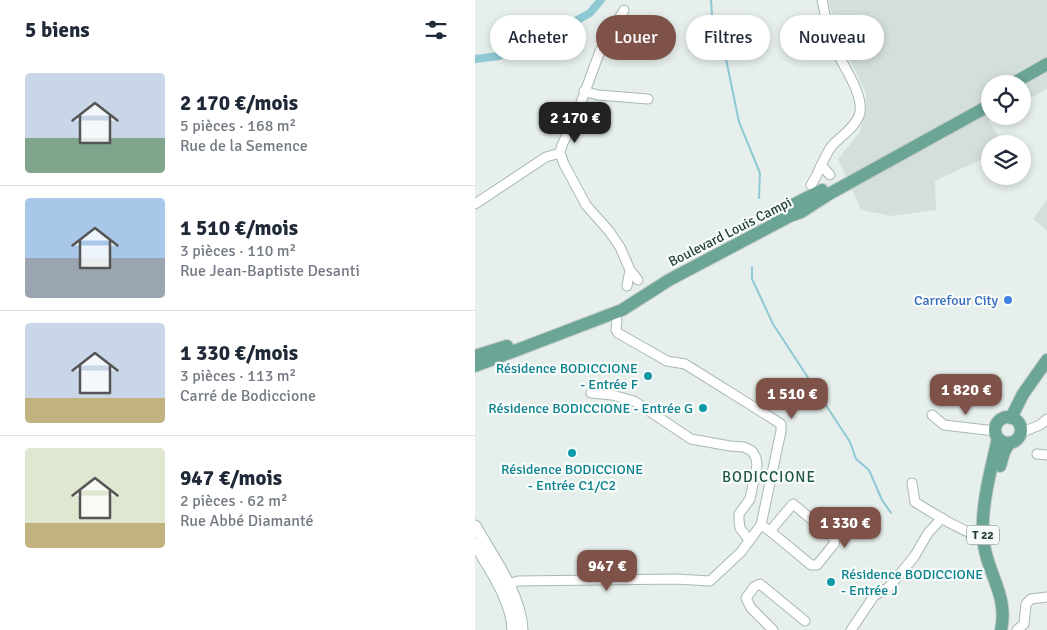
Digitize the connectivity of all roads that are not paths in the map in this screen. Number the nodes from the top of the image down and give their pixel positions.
1 (822, 0) edge
2 (625, 10) dead end
3 (1047, 64) edge
4 (1047, 73) edge
5 (1028, 75) edge
6 (1031, 82) edge
7 (584, 91) junction
8 (648, 100) dead end
9 (981, 101) edge
10 (981, 110) edge
11 (560, 154) junction
12 (821, 165) junction
13 (830, 175) dead end
14 (811, 185) dead end
15 (475, 204) edge
16 (630, 270) junction
17 (638, 280) dead end
18 (627, 286) dead end
19 (617, 320) dead end
20 (475, 356) edge
21 (1047, 360) edge
22 (475, 366) edge
23 (591, 393) dead end
24 (932, 415) dead end
25 (1011, 418) junction
26 (1047, 418) edge
27 (1020, 433) junction
28 (1001, 437) junction
29 (912, 483) dead end
30 (942, 518) junction
31 (761, 525) junction
32 (475, 526) edge
33 (771, 531) junction
34 (986, 538) junction
35 (477, 540) edge
36 (749, 540) junction
37 (504, 585) junction
38 (1047, 597) edge
39 (805, 621) dead end
40 (513, 630) edge
41 (522, 630) edge
42 (773, 630) edge
43 (851, 630) edge
44 (1001, 630) edge
45 (1009, 630) edge
46 (1017, 630) edge

1 - 12 street
2 - 7 street
3 - 5 main road
4 - 6 main road
7 - 8 street
7 - 11 street
9 - 20 main road, Boulevard Louis Campi
10 - 22 main road, Boulevard Louis Campi
11 - 15 street
11 - 16 street
12 - 13 street
12 - 14 street
16 - 17 street
16 - 18 street
19 - 31 street
21 - 25 main road
23 - 36 street
24 - 28 street
25 - 27 main road
25 - 28 main road
26 - 27 street
27 - 28 main road
28 - 34 main road, T 22
29 - 30 street
30 - 34 street
30 - 43 street
31 - 33 street
31 - 36 street
32 - 35 main road
33 - 33 street
34 - 44 main road, T 22
34 - 45 main road, T 22
35 - 37 main road
36 - 37 street
37 - 40 main road
37 - 41 main road
38 - 46 street
39 - 42 street

